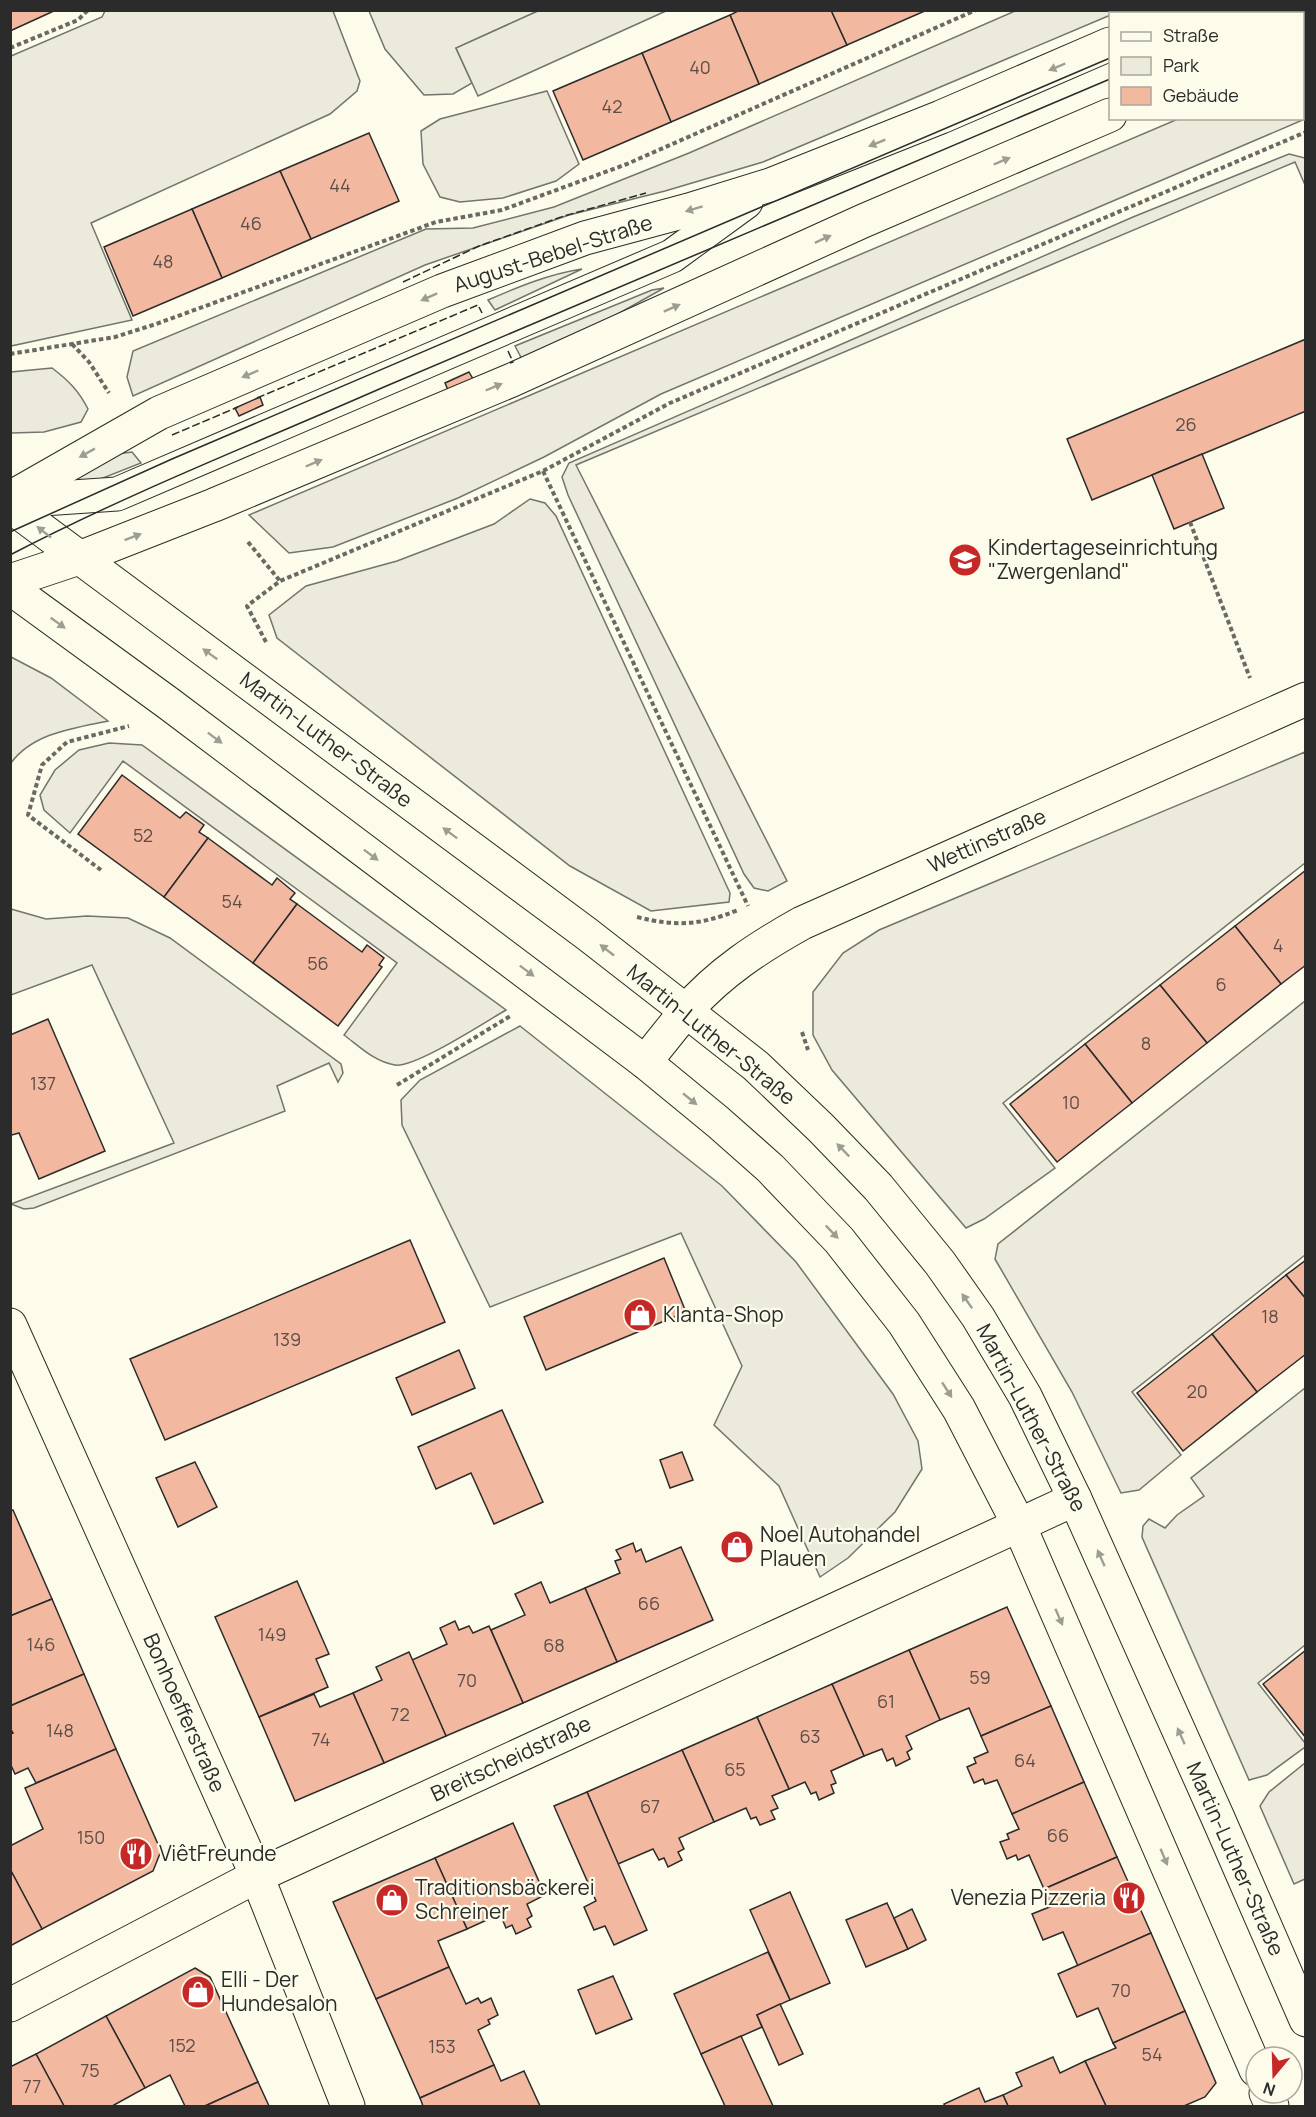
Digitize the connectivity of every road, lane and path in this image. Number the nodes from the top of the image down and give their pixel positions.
1 (88, 10) edge
2 (976, 10) edge
3 (1109, 44) edge
4 (10, 48) edge
5 (1109, 115) edge
6 (1305, 132) edge
7 (770, 185) junction
8 (71, 344) junction
9 (10, 354) edge
10 (111, 397) dead end
11 (543, 471) junction
12 (10, 500) edge
13 (10, 506) edge
14 (1191, 522) dead end
15 (248, 542) dead end
16 (79, 558) junction
17 (10, 581) edge
18 (280, 581) junction
19 (10, 588) edge
20 (247, 606) dead end
21 (1244, 662) dead end
22 (1305, 699) edge
23 (135, 724) dead end
24 (101, 870) dead end
25 (628, 912) dead end
26 (518, 1011) dead end
27 (686, 1011) junction
28 (802, 1032) dead end
29 (808, 1050) dead end
30 (645, 1062) junction
31 (397, 1085) dead end
32 (10, 1325) edge
33 (1075, 1499) junction
34 (1019, 1525) junction
35 (257, 1876) junction
36 (10, 2005) edge
37 (1305, 2020) edge
38 (1245, 2045) edge
39 (348, 2106) edge

1 - 4 path
2 - 8 path
3 -> 7 street, August-Bebel-Straße
16 -> 5 street
6 - 11 path
7 -> 12 street, August-Bebel-Straße
7 - 12 street
8 - 9 path
8 - 10 path
11 - 18 path
11 - 25 path
16 -> 13 street, Martin-Luther-Straße
14 - 21 path
15 - 18 path
16 - 17 street
27 -> 16 street, Martin-Luther-Straße
18 - 20 path
19 -> 30 street
22 - 27 street, Wettinstraße
23 - 24 path
26 - 31 path
27 - 30 street, Wettinstraße
33 -> 27 street, Martin-Luther-Straße
28 - 29 path
30 -> 34 street
32 - 35 street, Bonhoefferstraße
33 - 34 street, Breitscheidstraße
37 -> 33 street, Martin-Luther-Straße
34 - 35 street, Breitscheidstraße
34 -> 38 street
35 - 36 street, Breitscheidstraße
35 - 39 street, Bonhoefferstraße

